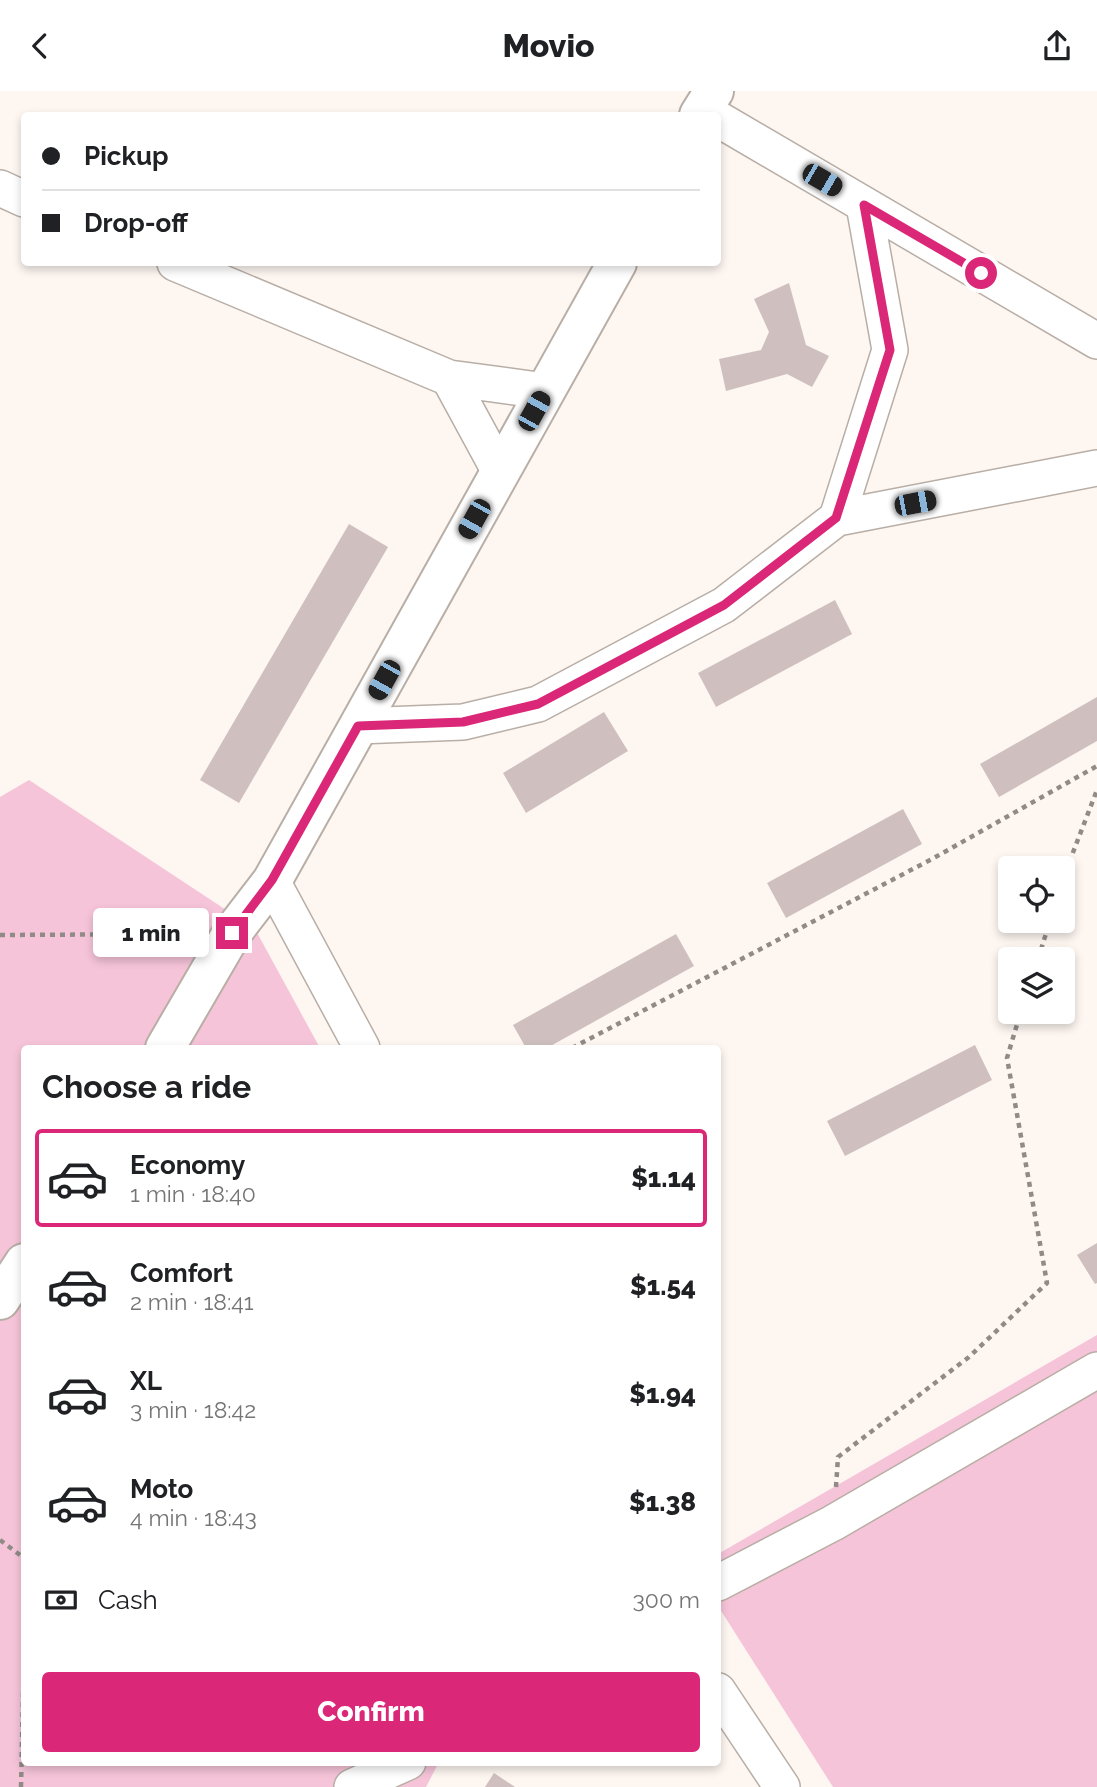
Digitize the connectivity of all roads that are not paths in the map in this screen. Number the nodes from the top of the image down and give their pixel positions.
1 (721, 117) edge
2 (0, 188) edge
3 (21, 198) edge
4 (864, 205) junction
5 (182, 266) edge
6 (615, 266) edge
7 (1097, 341) edge
8 (449, 378) junction
9 (545, 391) junction
10 (1097, 468) edge
11 (500, 472) junction
12 (836, 518) junction
13 (358, 726) junction
14 (272, 880) junction
15 (167, 1045) edge
16 (360, 1045) edge
17 (21, 1268) edge
18 (0, 1300) edge
19 (1097, 1370) edge
20 (721, 1581) edge
21 (721, 1696) edge
22 (399, 1766) edge
23 (352, 1787) edge
24 (782, 1787) edge

1 - 4 street
2 - 3 street
4 - 7 street
4 - 12 street
5 - 8 street
6 - 9 main road
8 - 9 street
8 - 11 street
9 - 11 main road
10 - 12 street
11 - 13 main road
12 - 13 street
13 - 14 main road
14 - 15 main road
14 - 16 street
17 - 18 main road
19 - 20 street
21 - 24 street
22 - 23 street

